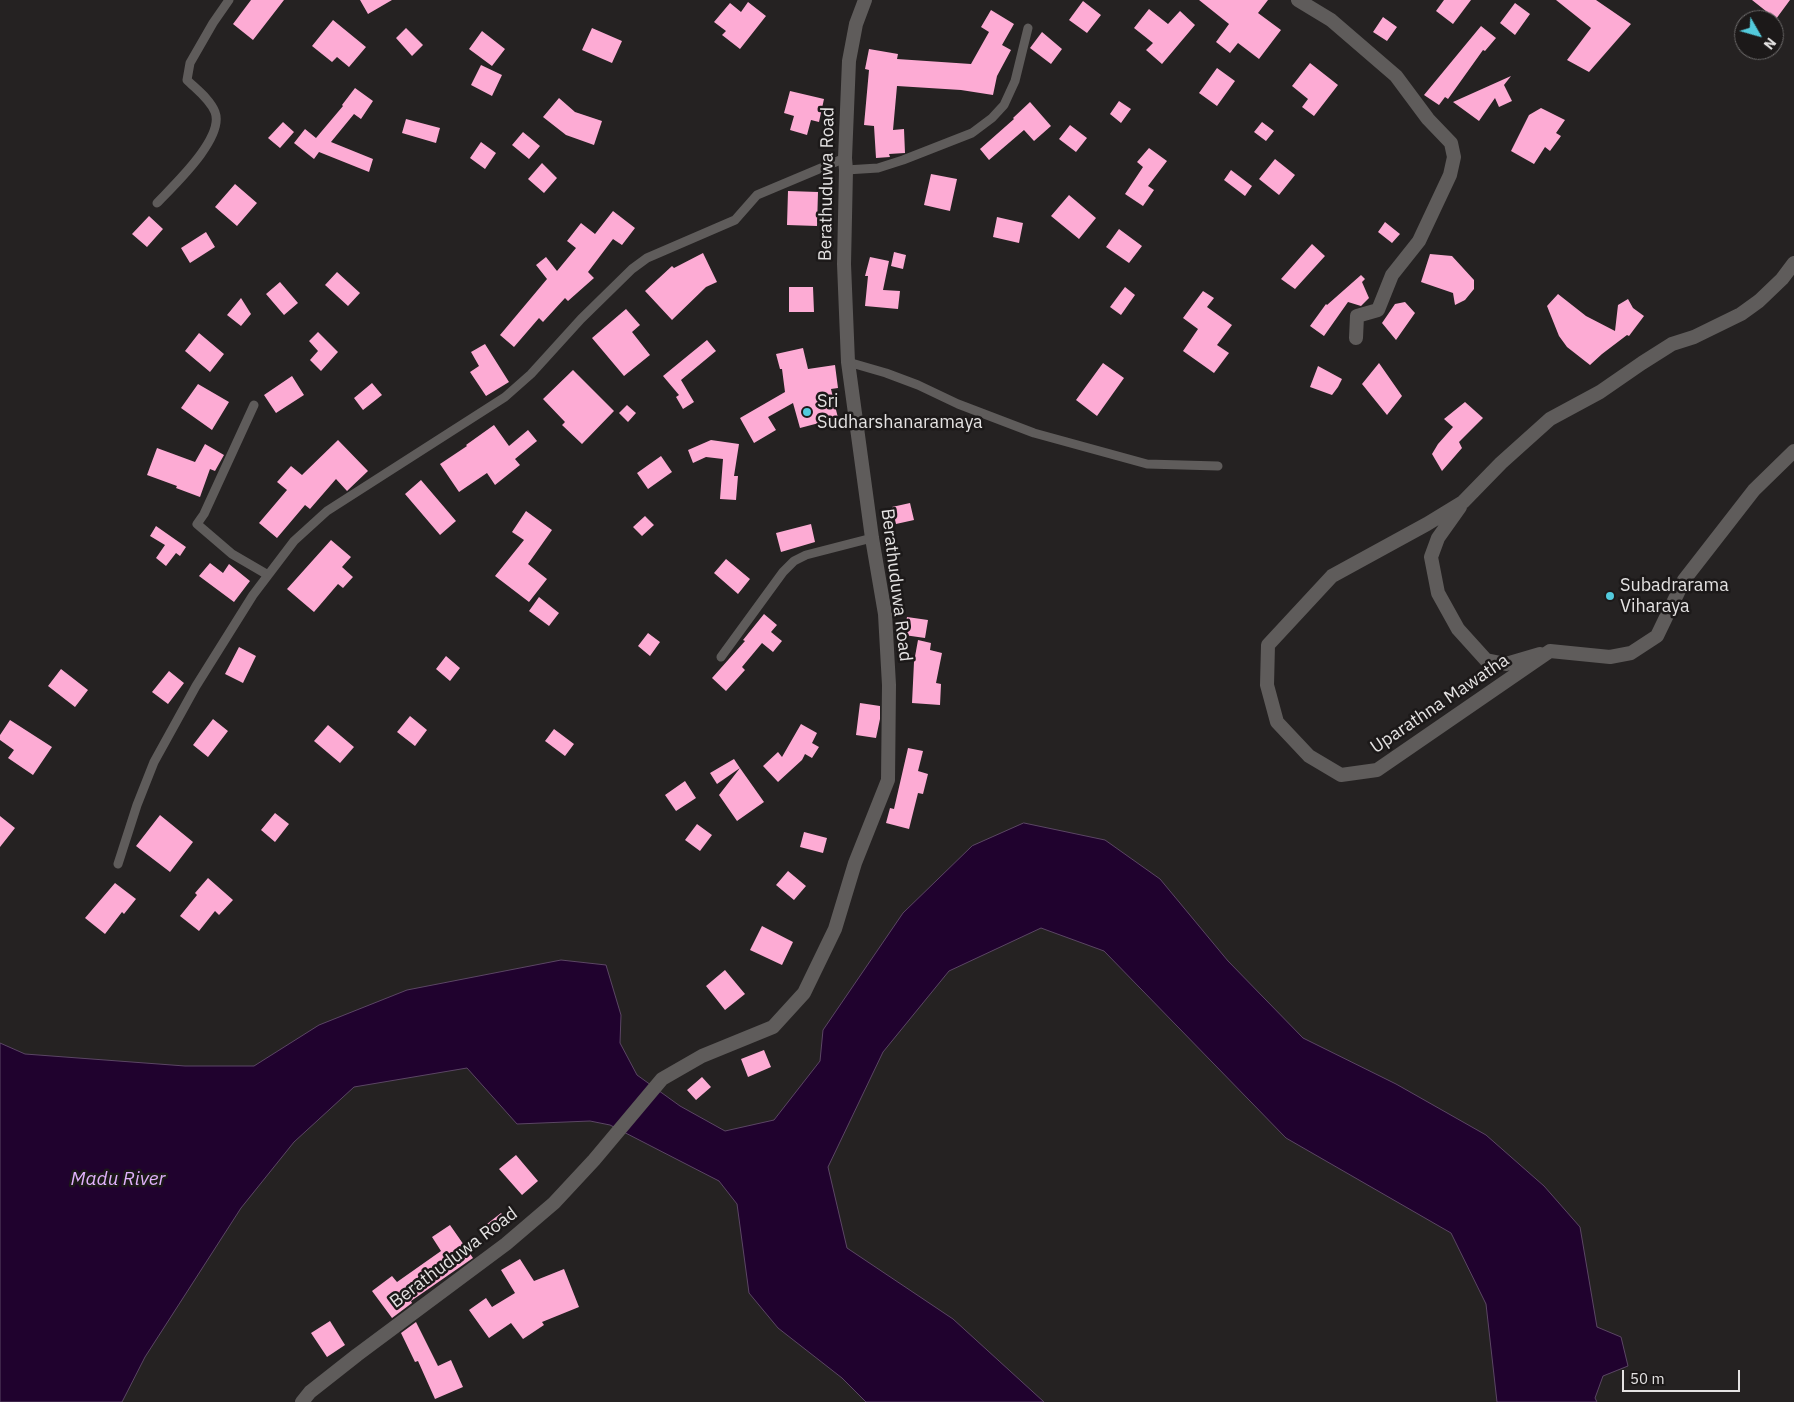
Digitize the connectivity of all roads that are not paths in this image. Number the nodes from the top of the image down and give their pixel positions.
1 (229, 0) edge
2 (865, 0) edge
3 (1298, 0) edge
4 (1028, 28) dead end
5 (846, 164) junction
6 (156, 203) dead end
7 (1794, 264) edge
8 (1356, 338) dead end
9 (848, 362) junction
10 (254, 405) dead end
11 (1794, 451) edge
12 (1218, 466) dead end
13 (1463, 502) junction
14 (872, 538) junction
15 (268, 575) junction
16 (1550, 651) junction
17 (721, 657) dead end
18 (118, 864) dead end
19 (302, 1402) edge

1 - 6 lane
2 - 5 street, Berathuduwa Road
3 - 8 street
4 - 5 lane
5 - 9 street, Berathuduwa Road
5 - 15 lane
7 - 13 street, Uparathna Mawatha
9 - 12 lane
9 - 14 street, Berathuduwa Road
10 - 15 lane
11 - 16 street
13 - 16 street
13 - 16 street, Uparathna Mawatha
14 - 17 lane
14 - 19 street, Berathuduwa Road
15 - 18 lane

